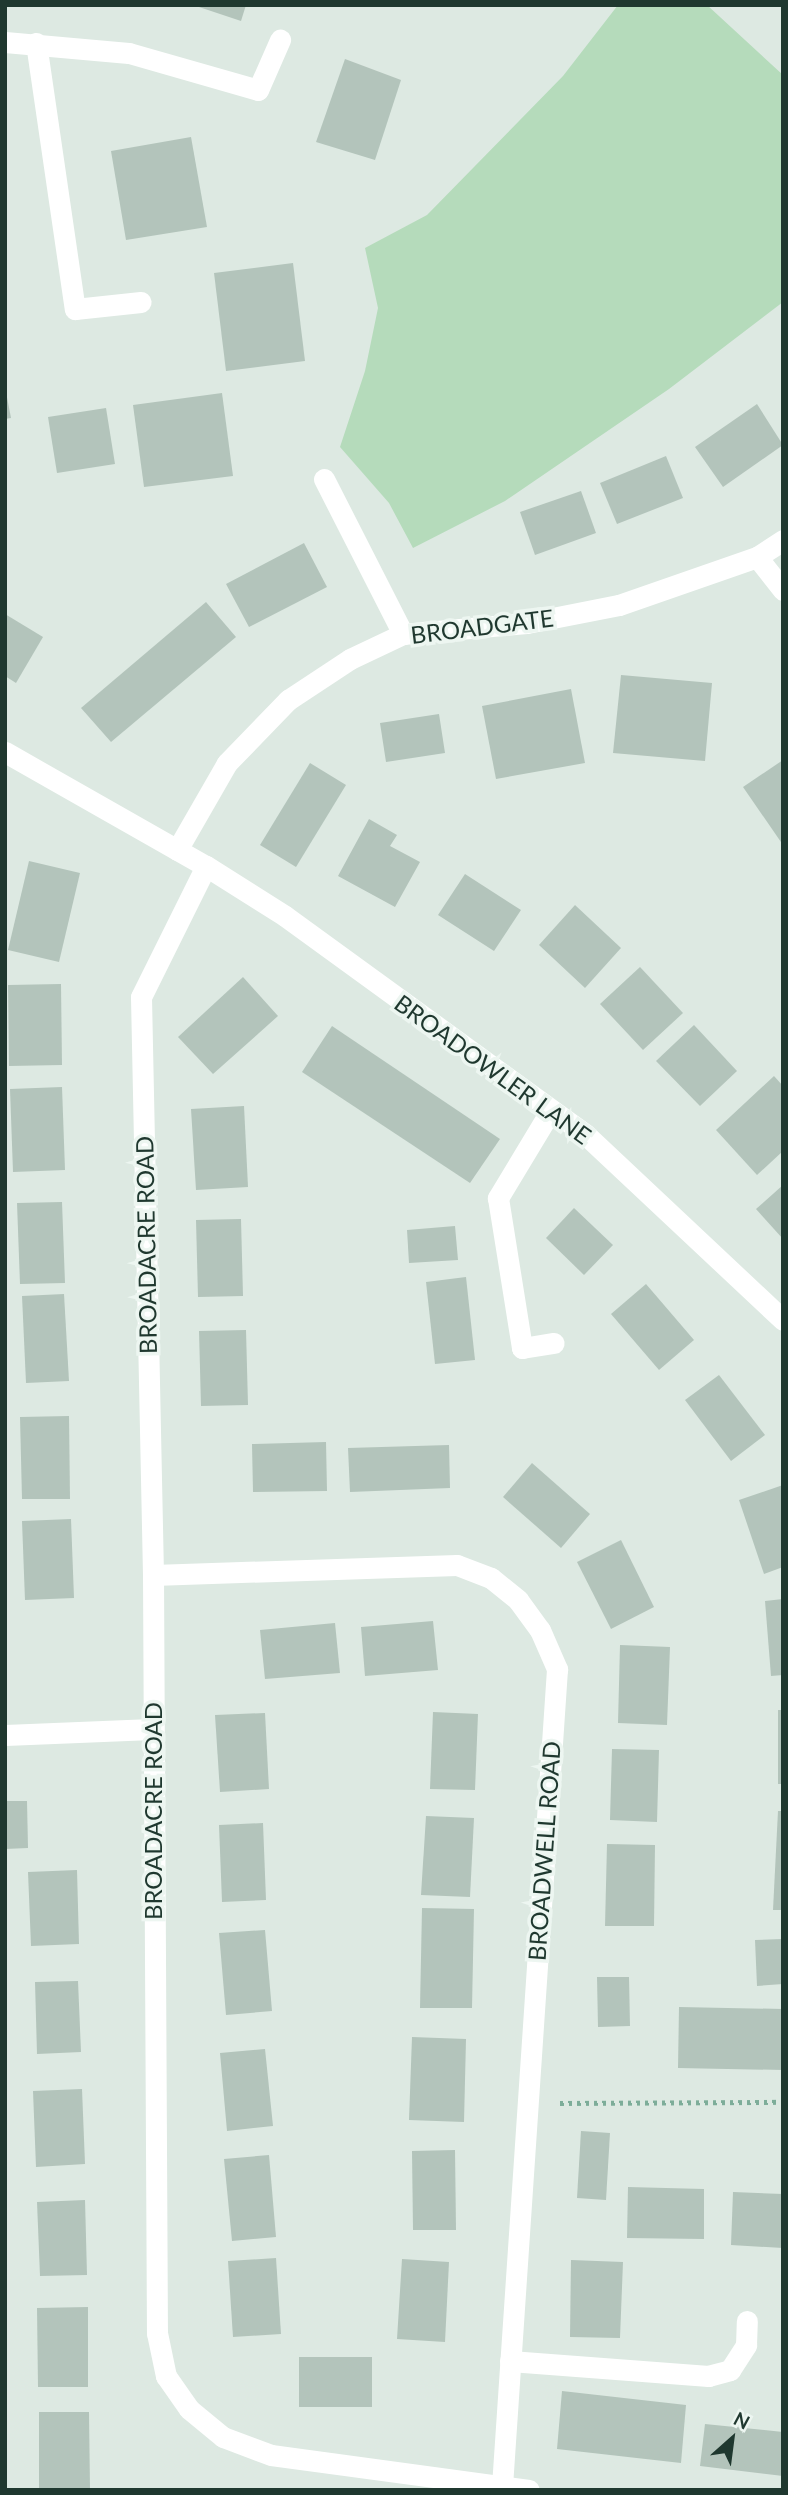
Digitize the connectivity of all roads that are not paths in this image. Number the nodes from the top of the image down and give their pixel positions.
1 (281, 40) dead end
2 (5, 43) edge
3 (36, 43) junction
4 (141, 302) dead end
5 (324, 480) dead end
6 (783, 540) edge
7 (757, 557) junction
8 (783, 590) edge
9 (403, 634) junction
10 (5, 752) edge
11 (177, 850) junction
12 (206, 866) junction
13 (551, 1111) junction
14 (783, 1320) edge
15 (554, 1343) dead end
16 (153, 1575) junction
17 (152, 1729) junction
18 (5, 1735) edge
19 (747, 2321) dead end
20 (510, 2361) junction
21 (502, 2487) junction
22 (529, 2490) edge

1 - 3 street
2 - 3 street
3 - 4 street
5 - 9 street
6 - 7 street, BROADGATE
7 - 8 street
7 - 9 street, BROADGATE
9 - 11 street, BROADGATE
10 - 11 street, BROADOWLER LANE
11 - 12 street, BROADOWLER LANE
12 - 13 street, BROADOWLER LANE
12 - 16 street, BROADACRE ROAD
13 - 14 street, BROADOWLER LANE
13 - 15 street
16 - 17 street, BROADACRE ROAD
16 - 20 street, BROADWELL ROAD
17 - 18 street
17 - 21 street, BROADACRE ROAD
19 - 20 street
20 - 21 street, BROADWELL ROAD
21 - 22 street, BROADACRE ROAD

